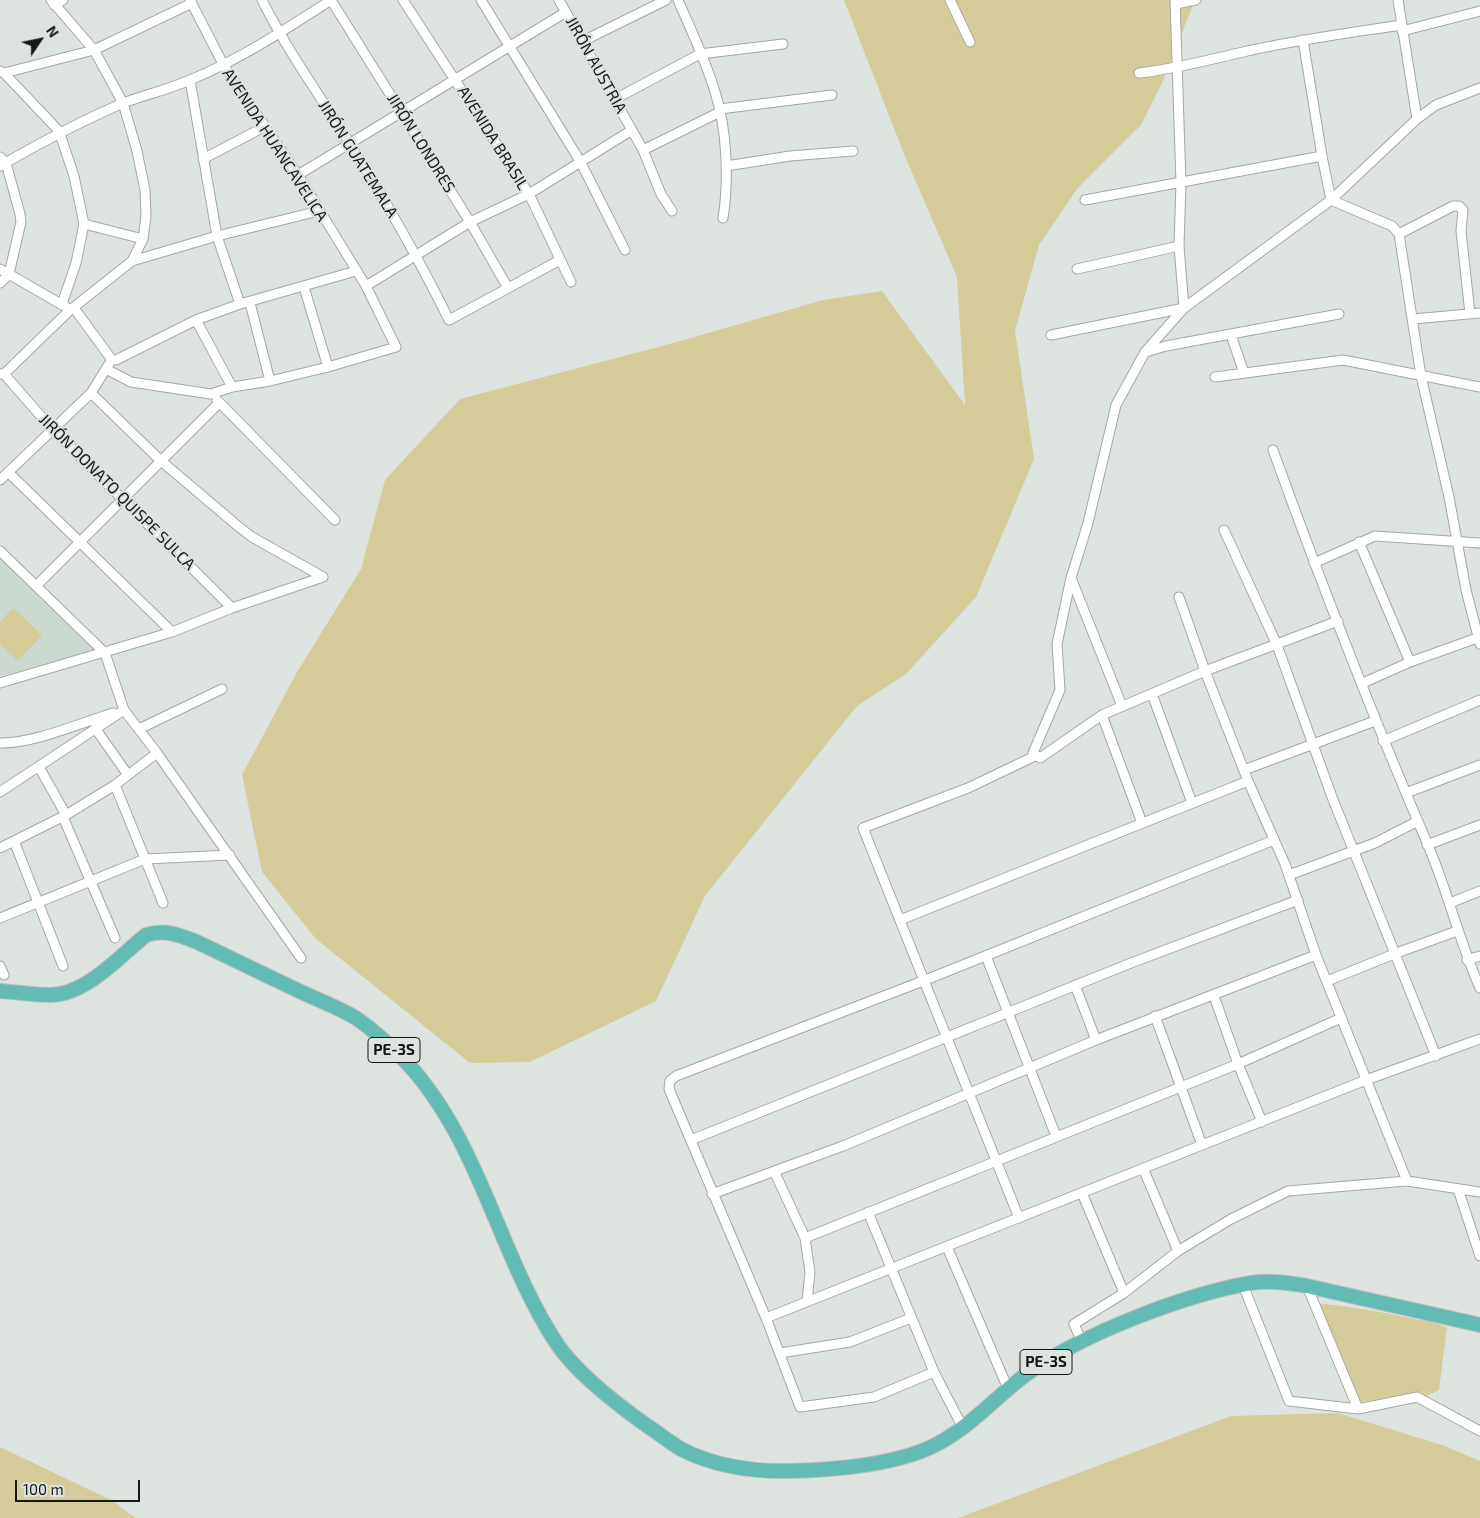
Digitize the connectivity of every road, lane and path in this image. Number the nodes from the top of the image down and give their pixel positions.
1 (63, 0) edge
2 (262, 0) edge
3 (331, 0) edge
4 (404, 0) edge
5 (481, 0) edge
6 (559, 0) edge
7 (666, 0) edge
8 (678, 0) edge
9 (950, 0) edge
10 (1196, 0) edge
11 (1398, 0) edge
12 (52, 2) edge
13 (191, 2) edge
14 (1176, 2) edge
15 (1480, 10) edge
16 (566, 12) junction
17 (1402, 28) junction
18 (279, 33) junction
19 (1303, 40) junction
20 (583, 41) junction
21 (970, 42) dead end
22 (783, 44) dead end
23 (510, 48) junction
24 (94, 50) junction
25 (700, 54) junction
26 (223, 64) junction
27 (1178, 68) junction
28 (2, 72) edge
29 (1139, 73) dead end
30 (456, 79) junction
31 (190, 80) junction
32 (1480, 88) edge
33 (832, 95) dead end
34 (615, 98) junction
35 (123, 103) junction
36 (720, 111) junction
37 (401, 112) junction
38 (1417, 119) junction
39 (264, 127) junction
40 (632, 130) junction
41 (59, 131) junction
42 (350, 144) junction
43 (643, 150) junction
44 (853, 151) dead end
45 (1322, 156) junction
46 (203, 159) junction
47 (580, 161) junction
48 (2, 162) edge
49 (726, 166) junction
50 (298, 175) junction
51 (1181, 183) junction
52 (529, 194) junction
53 (1085, 200) dead end
54 (1331, 200) junction
55 (319, 211) junction
56 (672, 211) dead end
57 (723, 218) dead end
58 (470, 222) junction
59 (84, 224) junction
60 (1399, 234) junction
61 (217, 236) junction
62 (143, 239) junction
63 (1179, 246) junction
64 (625, 250) dead end
65 (417, 256) junction
66 (560, 260) junction
67 (132, 261) junction
68 (0, 269) edge
69 (1077, 269) dead end
70 (356, 272) junction
71 (9, 274) junction
72 (0, 282) edge
73 (571, 282) dead end
74 (366, 286) junction
75 (304, 288) junction
76 (508, 288) junction
77 (250, 303) junction
78 (62, 304) junction
79 (240, 304) junction
80 (1184, 308) junction
81 (72, 309) junction
82 (1480, 313) edge
83 (1339, 314) dead end
84 (1470, 314) junction
85 (1414, 319) junction
86 (196, 320) junction
87 (1230, 334) junction
88 (1051, 335) dead end
89 (1145, 352) junction
90 (112, 360) junction
91 (328, 367) junction
92 (106, 369) junction
93 (1244, 373) junction
94 (1, 375) edge
95 (1421, 376) junction
96 (1214, 377) dead end
97 (270, 382) junction
98 (232, 387) junction
99 (1480, 387) edge
100 (91, 393) junction
101 (211, 394) junction
102 (219, 402) junction
103 (52, 430) junction
104 (1273, 450) dead end
105 (160, 460) junction
106 (8, 472) junction
107 (0, 480) edge
108 (122, 500) junction
109 (335, 520) dead end
110 (1224, 530) dead end
111 (1359, 542) junction
112 (80, 543) junction
113 (1457, 543) junction
114 (1480, 543) edge
115 (0, 551) edge
116 (1314, 563) junction
117 (1071, 578) junction
118 (36, 586) junction
119 (1180, 597) dead end
120 (232, 608) junction
121 (1338, 621) junction
122 (172, 632) junction
123 (1479, 640) edge
124 (1277, 645) junction
125 (105, 653) junction
126 (1410, 662) junction
127 (1204, 672) junction
128 (0, 683) edge
129 (1363, 683) junction
130 (222, 689) dead end
131 (1152, 694) junction
132 (1480, 700) edge
133 (1122, 706) junction
134 (124, 710) junction
135 (1102, 715) junction
136 (1375, 721) junction
137 (95, 728) junction
138 (139, 729) junction
139 (1383, 741) junction
140 (0, 744) edge
141 (1314, 745) junction
142 (157, 753) junction
143 (1035, 756) junction
144 (1480, 765) edge
145 (39, 767) junction
146 (1244, 770) junction
147 (128, 775) junction
148 (1248, 781) junction
149 (115, 785) junction
150 (0, 792) edge
151 (1406, 793) junction
152 (1192, 803) junction
153 (65, 816) junction
154 (1416, 822) junction
155 (1142, 823) junction
156 (1480, 825) edge
157 (1274, 840) junction
158 (14, 841) junction
159 (2, 844) edge
160 (1427, 844) junction
161 (1354, 851) junction
162 (230, 855) junction
163 (145, 860) junction
164 (1289, 875) junction
165 (90, 881) junction
166 (1480, 891) edge
167 (1298, 900) junction
168 (36, 903) junction
169 (163, 903) dead end
170 (1450, 903) junction
171 (0, 918) edge
172 (900, 920) junction
173 (1457, 931) junction
174 (115, 938) dead end
175 (1394, 954) junction
176 (1316, 955) junction
177 (986, 956) junction
178 (1480, 956) edge
179 (302, 958) dead end
180 (1468, 960) junction
181 (0, 966) edge
182 (63, 966) dead end
183 (4, 975) dead end
184 (923, 981) junction
185 (1326, 981) junction
186 (1075, 985) junction
187 (1480, 988) edge
188 (0, 991) edge
189 (1214, 996) junction
190 (1010, 1013) junction
191 (1155, 1016) junction
192 (1341, 1018) junction
193 (947, 1037) junction
194 (1480, 1039) edge
195 (1096, 1040) junction
196 (1436, 1056) junction
197 (1238, 1064) junction
198 (1031, 1067) junction
199 (1366, 1080) junction
200 (1180, 1087) junction
201 (970, 1092) junction
202 (1262, 1122) junction
203 (1056, 1136) junction
204 (691, 1140) junction
205 (1202, 1145) junction
206 (997, 1160) junction
207 (1143, 1168) junction
208 (775, 1172) junction
209 (1407, 1182) junction
210 (1458, 1189) junction
211 (1082, 1192) junction
212 (1480, 1192) edge
213 (712, 1194) junction
214 (868, 1212) junction
215 (1019, 1218) junction
216 (805, 1238) junction
217 (947, 1247) junction
218 (1178, 1251) junction
219 (1480, 1256) edge
220 (892, 1270) junction
221 (1243, 1285) junction
222 (1307, 1286) junction
223 (1124, 1293) junction
224 (807, 1302) junction
225 (766, 1318) junction
226 (911, 1318) junction
227 (1480, 1325) edge
228 (1082, 1342) junction
229 (780, 1353) junction
230 (934, 1372) junction
231 (1009, 1390) junction
232 (1358, 1409) junction
233 (963, 1428) junction
234 (1480, 1431) edge

1 - 12 street
2 - 18 street, JIRÓN GUATEMALA
3 - 18 street
3 - 37 street, JIRÓN LONDRES
4 - 30 street, AVENIDA BRASIL
5 - 23 street
6 - 16 street, JIRÓN AUSTRIA
7 - 20 street
8 - 25 street
9 - 21 street
10 - 14 street
11 - 17 street
12 - 24 street
13 - 24 street
13 - 26 street, AVENIDA HUANCAVELICA
14 - 27 street
15 - 17 street
16 - 20 street, JIRÓN AUSTRIA
16 - 23 street
17 - 19 street
17 - 38 street
18 - 26 street
18 - 42 street, JIRÓN GUATEMALA
19 - 27 street
19 - 45 street
20 - 34 street, JIRÓN AUSTRIA
22 - 25 street
23 - 30 street
23 - 47 street
24 - 28 street
24 - 35 street
25 - 34 street
25 - 36 street
26 - 31 street
26 - 39 street, AVENIDA HUANCAVELICA
27 - 29 street
27 - 51 street
28 - 41 street
30 - 37 street
30 - 52 street, AVENIDA BRASIL
31 - 35 street
31 - 46 street
32 - 38 street
33 - 36 street
34 - 40 street, JIRÓN AUSTRIA
35 - 41 street
35 - 62 street
36 - 43 street
36 - 49 street
37 - 42 street
37 - 58 street, JIRÓN LONDRES
38 - 54 street
39 - 46 street
39 - 50 street, AVENIDA HUANCAVELICA
40 - 43 street, JIRÓN AUSTRIA
40 - 47 street
41 - 48 street
41 - 59 street
42 - 50 street
42 - 65 street, JIRÓN GUATEMALA
43 - 56 street, JIRÓN AUSTRIA
44 - 49 street
45 - 51 street
45 - 54 street
46 - 61 street
47 - 52 street
47 - 64 street
48 - 71 street
49 - 57 street
50 - 55 street, AVENIDA HUANCAVELICA
51 - 53 street
51 - 63 street
52 - 58 street
52 - 66 street, AVENIDA BRASIL
54 - 60 street
54 - 80 street
55 - 61 street
55 - 70 street, AVENIDA HUANCAVELICA
58 - 65 street
58 - 76 street, JIRÓN LONDRES
59 - 62 street
59 - 78 street
60 - 84 street
60 - 85 street
61 - 67 street
61 - 79 street
62 - 67 street
63 - 69 street
63 - 80 street
65 - 74 street
65 - 76 street, JIRÓN GUATEMALA
66 - 73 street, AVENIDA BRASIL
66 - 76 street
67 - 81 street
68 - 71 street
70 - 74 street, AVENIDA HUANCAVELICA
70 - 75 street
71 - 72 street
71 - 78 street
74 - 91 street, AVENIDA HUANCAVELICA
75 - 77 street
75 - 91 street
77 - 79 street
77 - 97 street
78 - 81 street
79 - 86 street
80 - 88 street
80 - 89 street
81 - 90 street
81 - 94 street
82 - 84 street
83 - 87 street
84 - 85 street
85 - 95 street
86 - 90 street
86 - 98 street
87 - 89 street
87 - 93 street
89 - 117 street
90 - 92 street
91 - 97 street
92 - 100 street
92 - 101 street
93 - 95 street
93 - 96 street
94 - 103 street, JIRÓN DONATO QUISPE SULCA
95 - 99 street
95 - 113 street
97 - 98 street
98 - 101 street
100 - 103 street
100 - 105 street
101 - 102 street
102 - 105 street
102 - 109 street
103 - 106 street
103 - 108 street, JIRÓN DONATO QUISPE SULCA
104 - 116 street
105 - 108 street
105 - 120 street
106 - 107 street
106 - 112 street
108 - 112 street
108 - 120 street, JIRÓN DONATO QUISPE SULCA
110 - 124 street
111 - 113 street
111 - 116 street
111 - 126 street
112 - 118 street
112 - 122 street
113 - 114 street
113 - 123 street
115 - 118 street
116 - 121 street
117 - 133 street
117 - 143 street
118 - 125 street
119 - 127 street
120 - 122 street
121 - 124 street
121 - 129 street
122 - 125 street
123 - 126 street
124 - 127 street
124 - 141 street
125 - 128 street
125 - 134 street
126 - 129 street
127 - 131 street
127 - 146 street
129 - 136 street
130 - 138 street
131 - 133 street
131 - 152 street
132 - 139 street
133 - 135 street
134 - 137 street
134 - 138 street
134 - 140 street
135 - 143 street
135 - 155 street
136 - 139 street
136 - 141 street
137 - 145 street
137 - 147 street
138 - 142 street
139 - 151 street
141 - 146 street
141 - 161 street
142 - 147 street
142 - 162 street
143 - 172 street
144 - 151 street
145 - 150 street
145 - 153 street
146 - 148 street
147 - 149 street
148 - 152 street
148 - 157 street
149 - 153 street
149 - 163 street
151 - 154 street
152 - 155 street
153 - 158 street
153 - 165 street
154 - 160 street
154 - 161 street
155 - 172 street
156 - 160 street
157 - 164 street
157 - 177 street
158 - 159 street
158 - 168 street
160 - 170 street
161 - 164 street
161 - 175 street
162 - 163 street
162 - 179 street
163 - 165 street
163 - 169 street
164 - 167 street
165 - 168 street
165 - 174 street
166 - 170 street
167 - 176 street
167 - 186 street
168 - 171 street
168 - 182 street
170 - 173 street
172 - 184 street
173 - 175 street
173 - 180 street
175 - 185 street
175 - 196 street
176 - 185 street
176 - 189 street
177 - 184 street
177 - 190 street
178 - 180 street
180 - 187 street
181 - 183 street
184 - 193 street
184 - 204 street
185 - 192 street
186 - 190 street
186 - 195 street
188 - 233 highway, PE-3S
189 - 191 street
189 - 197 street
190 - 193 street
190 - 198 street
191 - 195 street
191 - 200 street
192 - 197 street
192 - 199 street
193 - 201 street
193 - 204 street
194 - 196 street
195 - 198 street
196 - 199 street
197 - 200 street
197 - 202 street
198 - 201 street
198 - 203 street
199 - 202 street
199 - 209 street
200 - 203 street
200 - 205 street
201 - 206 street
201 - 208 street
202 - 205 street
203 - 206 street
204 - 213 street
205 - 207 street
206 - 214 street
206 - 215 street
207 - 211 street
207 - 218 street
208 - 213 street
208 - 216 street
209 - 210 street
209 - 218 street
210 - 212 street
210 - 219 street
211 - 215 street
211 - 223 street
213 - 225 street
214 - 216 street
214 - 220 street
215 - 217 street
216 - 224 street
217 - 220 street
217 - 231 street
218 - 223 street
220 - 224 street
220 - 226 street
221 - 222 highway, PE-3S
221 - 228 highway, PE-3S
221 - 232 street
222 - 227 highway, PE-3S
222 - 232 street
223 - 228 street
224 - 225 street
225 - 229 street
226 - 229 street
226 - 230 street
228 - 231 highway, PE-3S
229 - 230 street
230 - 233 street
231 - 233 highway, PE-3S
232 - 234 street

